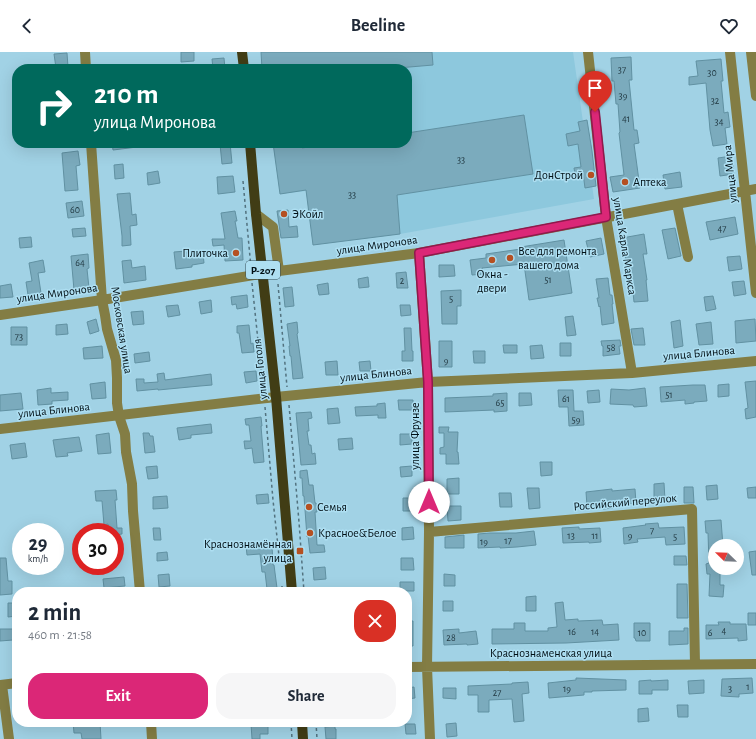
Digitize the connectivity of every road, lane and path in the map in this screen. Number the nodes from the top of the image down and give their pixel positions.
1 (85, 52) edge
2 (242, 52) edge
3 (588, 52) edge
4 (730, 52) edge
5 (751, 52) edge
6 (86, 64) edge
7 (243, 64) edge
8 (756, 96) edge
9 (91, 148) edge
10 (250, 148) edge
11 (243, 181) dead end
12 (756, 189) edge
13 (745, 192) junction
14 (676, 204) junction
15 (256, 214) junction
16 (606, 217) junction
17 (419, 253) junction
18 (688, 256) dead end
19 (279, 271) junction
20 (263, 274) junction
21 (251, 276) junction
22 (278, 284) dead end
23 (756, 293) edge
24 (102, 300) junction
25 (0, 315) edge
26 (756, 361) edge
27 (632, 373) junction
28 (428, 382) junction
29 (288, 396) junction
30 (276, 397) junction
31 (264, 398) junction
32 (119, 416) junction
33 (0, 429) edge
34 (429, 532) junction
35 (280, 561) dead end
36 (282, 581) dead end
37 (140, 587) edge
38 (282, 587) edge
39 (292, 587) edge
40 (304, 587) edge
41 (695, 664) junction
42 (756, 664) edge
43 (427, 666) junction
44 (412, 667) edge
45 (12, 684) edge
46 (1, 685) edge
47 (151, 727) edge
48 (291, 727) edge
49 (302, 727) edge
50 (316, 727) edge
51 (9, 739) edge
52 (152, 739) edge
53 (292, 739) edge
54 (303, 739) edge
55 (317, 739) edge
56 (430, 739) edge

1 - 6 street
2 - 7 main road
3 - 16 street, улица Карла Маркса
4 - 13 street, улица Мира
5 - 8 street
9 - 24 street, Московская улица
10 - 15 main road, улица Гоголя / Р-207
11 - 21 path, улица Гоголя
12 - 13 street, улица Миронова
13 - 14 street, улица Миронова
13 - 23 street, улица Мира
14 - 16 street, улица Миронова
14 - 18 street
15 - 19 street
15 - 20 main road, улица Гоголя / Р-207
16 - 17 street, улица Миронова
16 - 27 street, улица Карла Маркса
17 - 19 street, улица Миронова
17 - 28 street, улица Фрунзе
19 - 20 street, улица Миронова
20 - 21 street, улица Миронова
20 - 30 main road, улица Гоголя / Р-207
21 - 24 street, улица Миронова
21 - 31 path, улица Гоголя
22 - 29 path, улица Гоголя
24 - 25 street, улица Миронова
24 - 32 street, Московская улица
26 - 27 street, улица Блинова
27 - 28 street, улица Блинова
28 - 29 street, улица Блинова
28 - 34 street, улица Фрунзе
29 - 30 street, улица Блинова
29 - 40 path, улица Гоголя
30 - 31 street, улица Блинова
30 - 39 main road, улица Гоголя / Р-207
31 - 32 street, улица Блинова
31 - 35 path, улица Гоголя
32 - 33 street, улица Блинова
32 - 37 street, Московская улица
34 - 41 street, Российский переулок
34 - 43 street, улица Фрунзе
36 - 38 path
41 - 42 street, Краснознаменская улица
41 - 43 street, Краснознаменская улица
43 - 44 street, Краснознаменская улица
43 - 56 street, улица Фрунзе
45 - 46 street
46 - 51 street
47 - 52 street
48 - 53 path
49 - 54 main road
50 - 55 path

